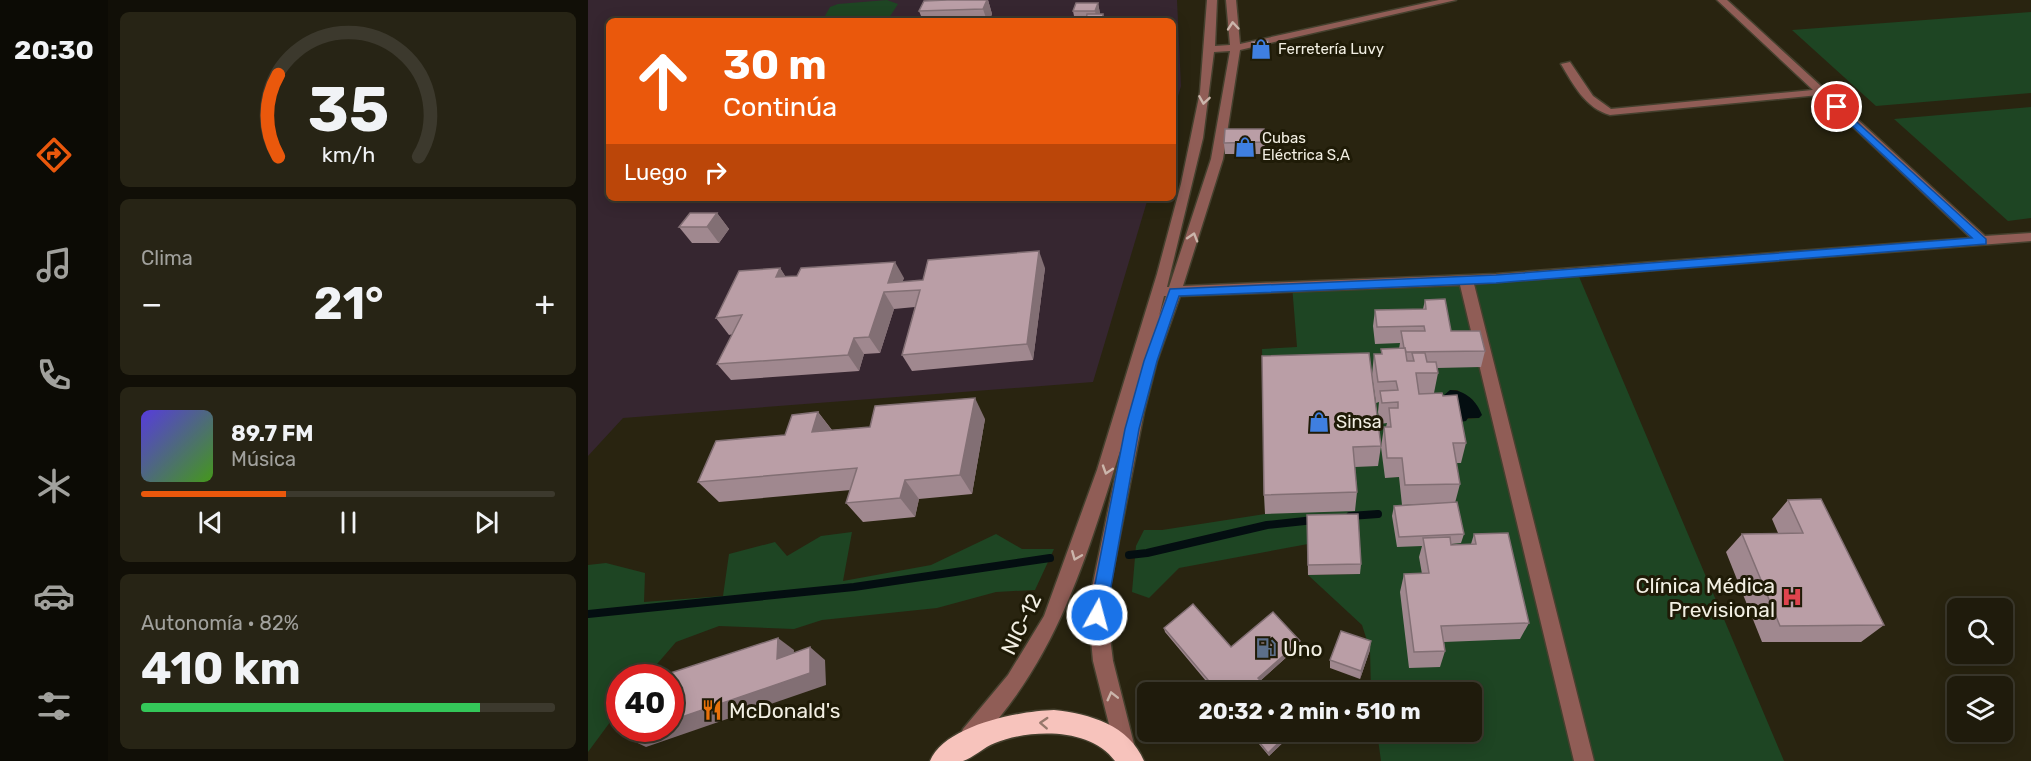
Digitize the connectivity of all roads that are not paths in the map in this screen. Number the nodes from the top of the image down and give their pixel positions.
1 (1212, 0) edge
2 (1231, 0) edge
3 (1451, 0) edge
4 (1722, 0) edge
5 (1235, 48) junction
6 (1211, 49) junction
7 (1566, 64) dead end
8 (1821, 92) junction
9 (2031, 237) edge
10 (1982, 241) junction
11 (1466, 280) junction
12 (1166, 292) junction
13 (950, 755) edge
14 (1129, 757) edge
15 (1584, 761) edge

1 - 6 street
5 -> 2 street
3 - 5 street
4 - 8 street
5 - 6 street
12 -> 5 street
6 -> 12 street
7 - 8 street
8 - 10 street
9 - 10 street
10 - 11 street
11 - 12 street
11 - 15 street
12 -> 13 street, NIC-12
14 -> 12 street
14 -> 13 highway

